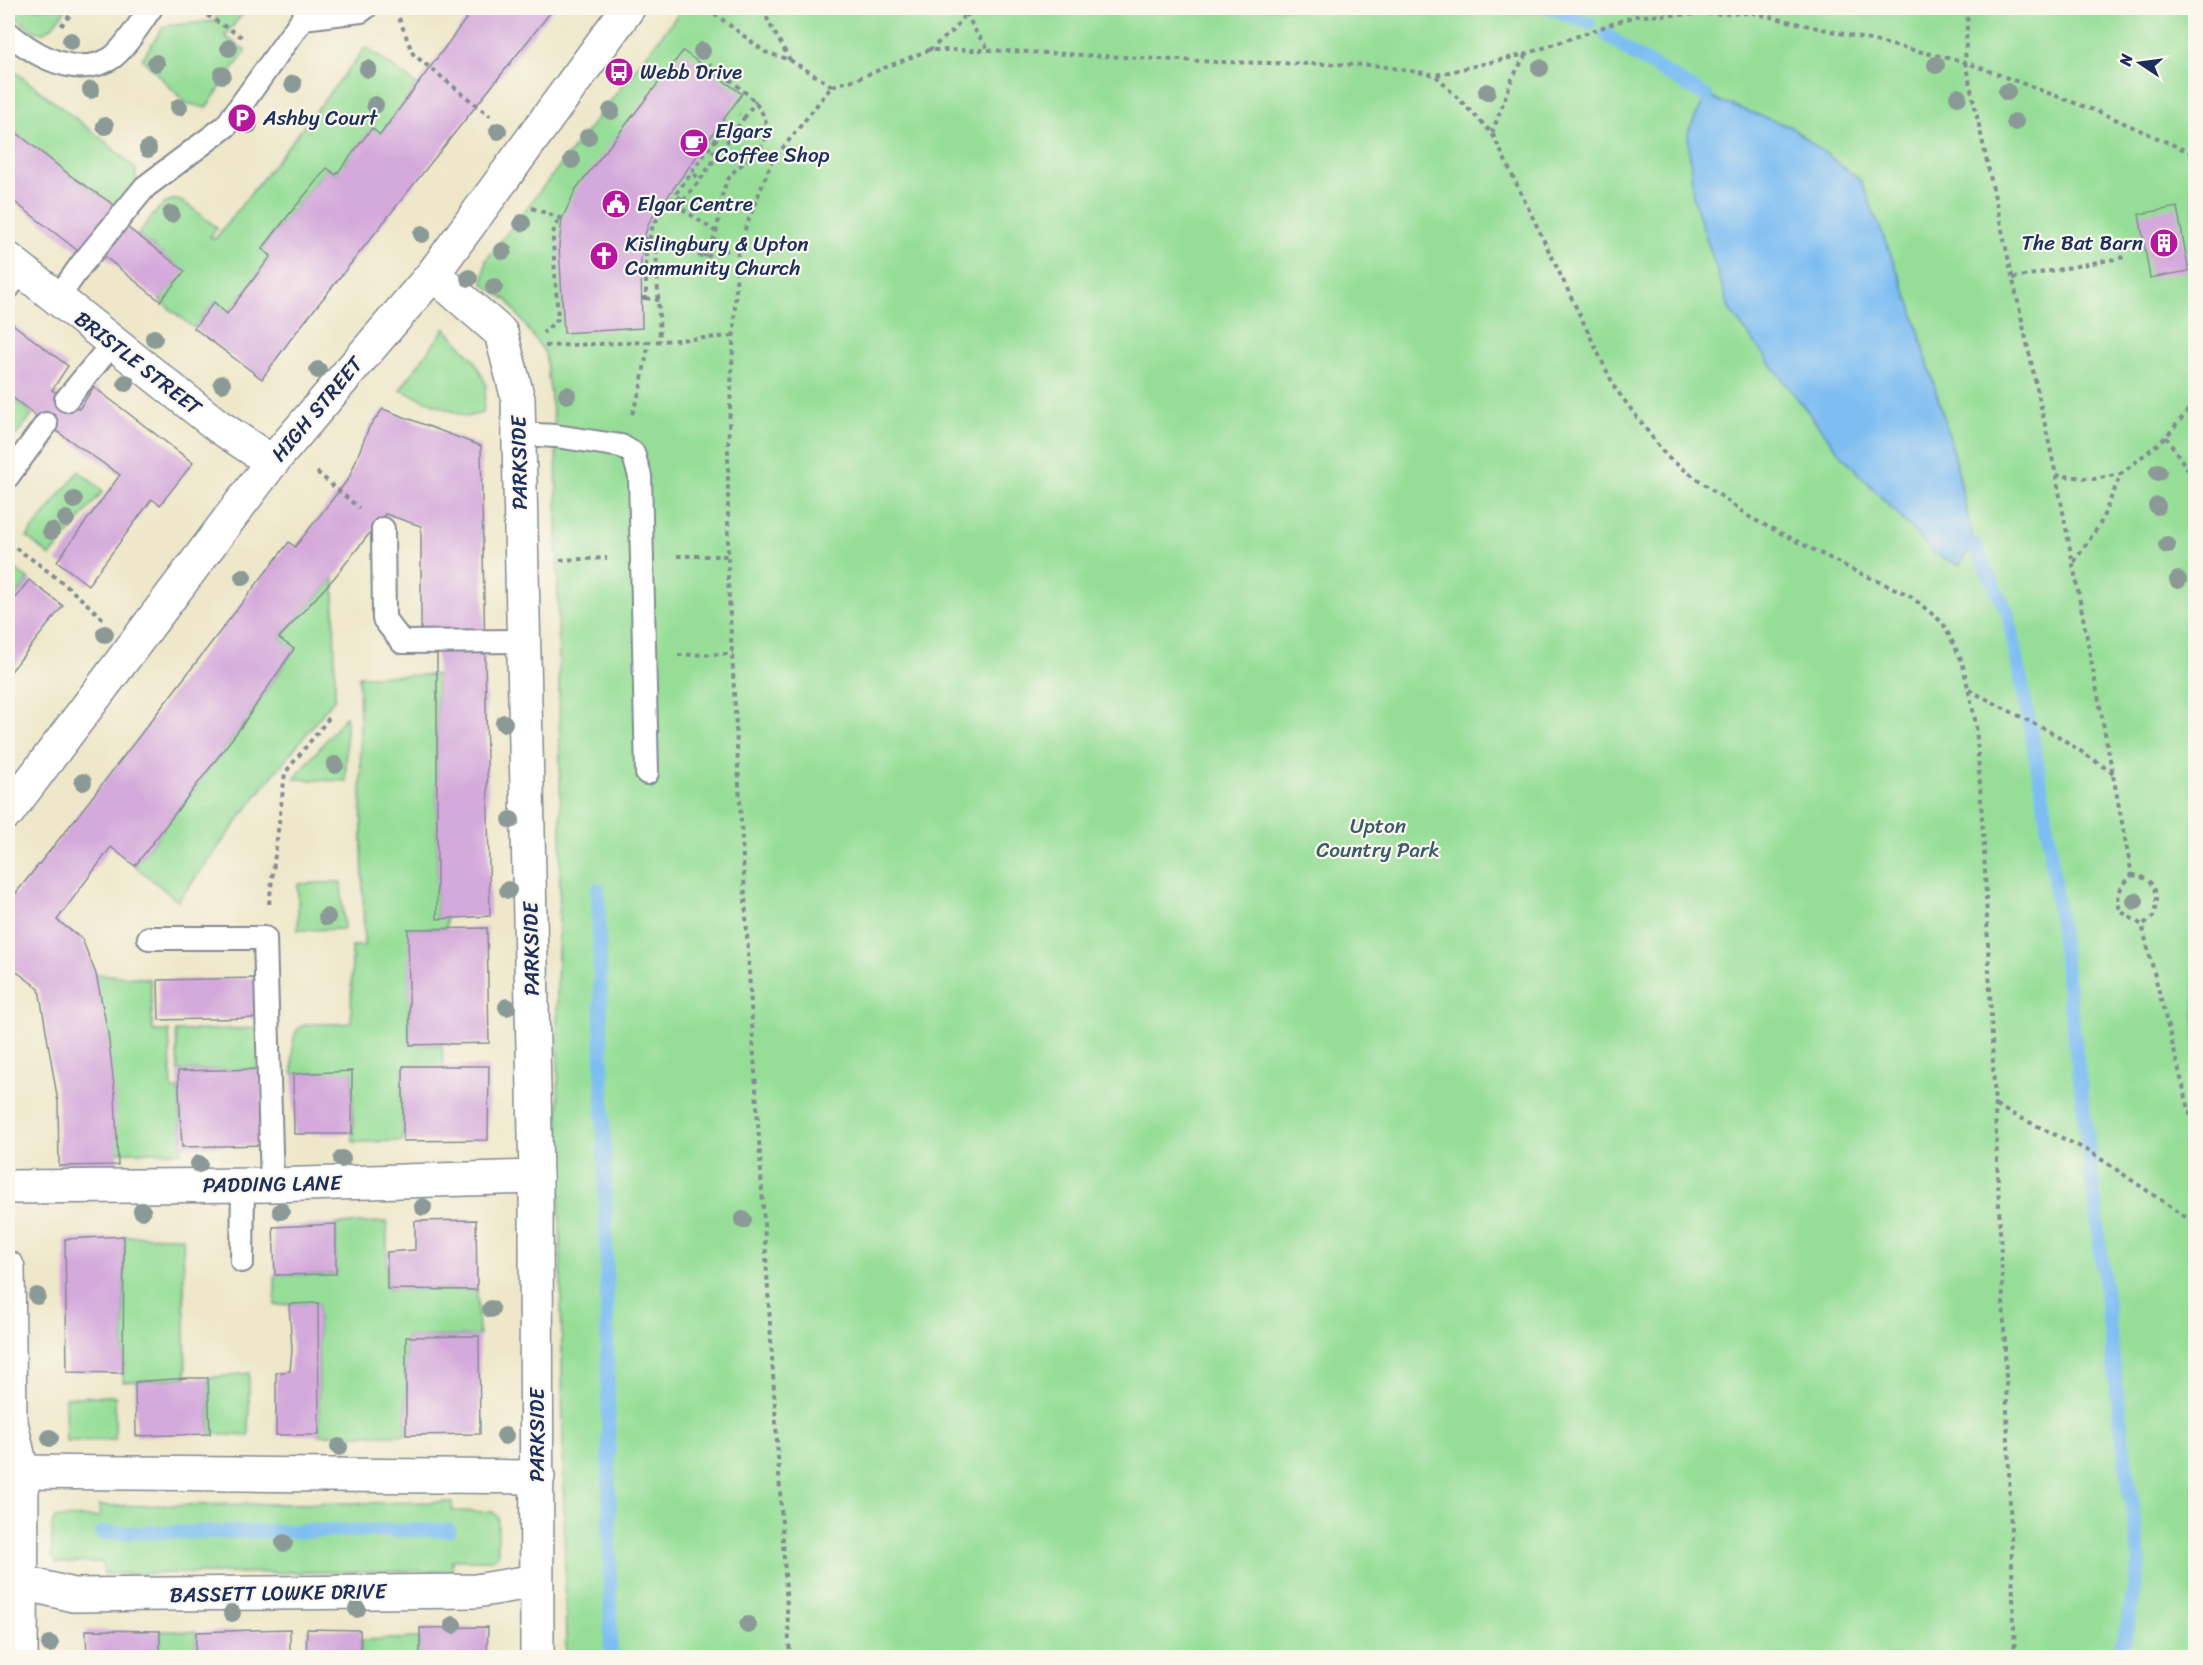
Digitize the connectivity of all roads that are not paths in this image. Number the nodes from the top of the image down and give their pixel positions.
1 (152, 8) edge
2 (365, 8) edge
3 (628, 8) edge
4 (8, 33) edge
5 (12, 273) edge
6 (433, 274) junction
7 (57, 299) junction
8 (112, 344) junction
9 (66, 400) dead end
10 (46, 424) dead end
11 (518, 434) junction
12 (272, 462) junction
13 (8, 476) edge
14 (383, 529) road end
15 (523, 641) junction
16 (646, 772) dead end
17 (8, 812) edge
18 (149, 938) dead end
19 (536, 1177) junction
20 (257, 1185) junction
21 (8, 1186) edge
22 (242, 1261) dead end
23 (8, 1268) edge
24 (9, 1418) edge
25 (22, 1472) junction
26 (537, 1477) junction
27 (536, 1581) junction
28 (21, 1582) junction
29 (21, 1658) edge
30 (537, 1658) edge

1 - 4 lane
2 - 7 lane
3 - 6 street, HIGH STREET
5 - 7 street, BRISTLE STREET
6 - 11 street, PARKSIDE
6 - 12 street, HIGH STREET
7 - 8 street, BRISTLE STREET
8 - 9 lane
8 - 12 street, BRISTLE STREET
10 - 13 lane
11 - 15 street, PARKSIDE
11 - 16 lane
12 - 17 street, HIGH STREET
14 - 15 lane
15 - 19 street, PARKSIDE
18 - 20 lane
19 - 20 street, PADDING LANE
19 - 26 street, PARKSIDE
20 - 21 street, PADDING LANE
20 - 22 lane
23 - 24 street
24 - 25 street
25 - 26 street
25 - 28 street
26 - 27 street, PARKSIDE
27 - 28 street, BASSETT LOWKE DRIVE
27 - 30 street, PARKSIDE
28 - 29 street

